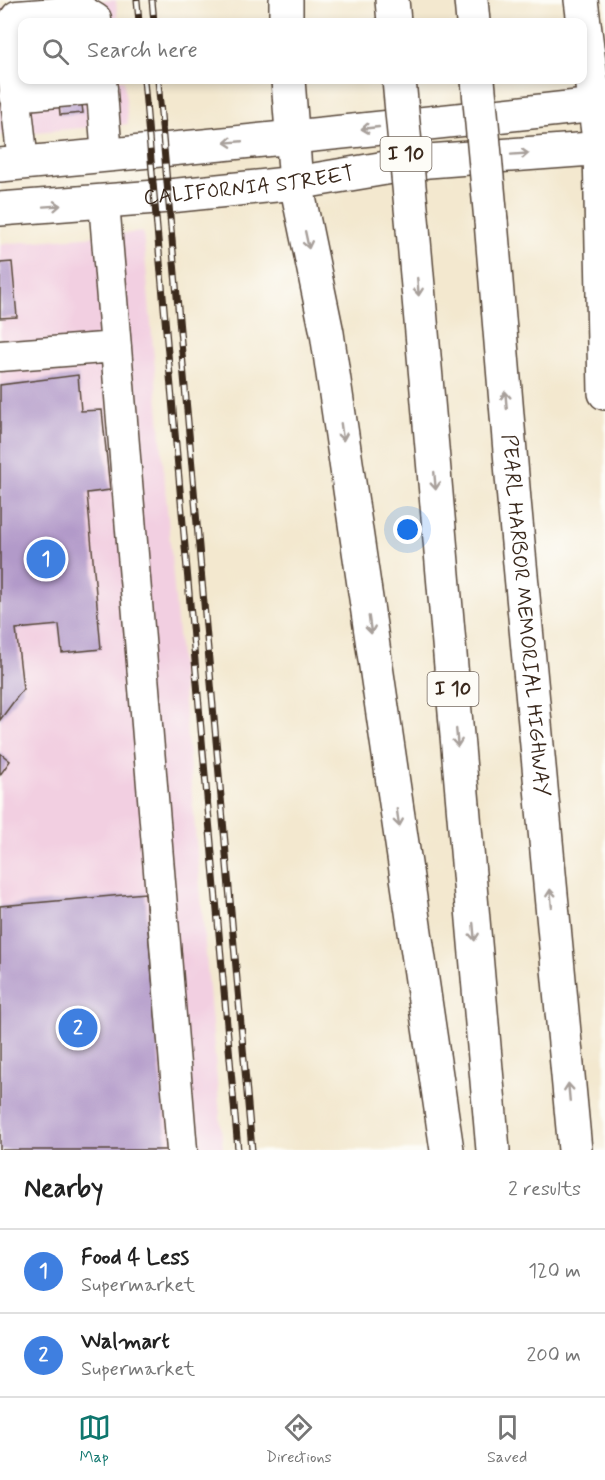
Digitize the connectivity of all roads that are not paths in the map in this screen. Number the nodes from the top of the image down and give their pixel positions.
1 (286, 0) edge
2 (392, 0) edge
3 (471, 0) edge
4 (581, 0) edge
5 (93, 18) edge
6 (286, 18) edge
7 (394, 18) edge
8 (473, 18) edge
9 (584, 18) edge
10 (587, 33) edge
11 (102, 84) edge
12 (288, 84) edge
13 (399, 84) edge
14 (478, 84) edge
15 (14, 96) junction
16 (600, 105) edge
17 (292, 137) junction
18 (603, 148) edge
19 (107, 156) junction
20 (11, 164) edge
21 (296, 183) junction
22 (104, 202) junction
23 (0, 209) edge
24 (116, 347) junction
25 (0, 356) edge
26 (605, 393) edge
27 (182, 1150) edge
28 (447, 1150) edge
29 (493, 1150) edge
30 (575, 1150) edge

1 - 6 main road
2 - 7 main road
3 - 8 main road
4 - 9 main road
5 - 15 lane
10 - 16 main road
11 - 15 lane
11 - 19 lane
12 - 17 main road
13 -> 29 main road, I 10, bridge
30 -> 14 main road, PEARL HARBOR MEMORIAL HIGHWAY, bridge
15 - 20 lane
16 -> 17 main road, CALIFORNIA STREET
16 - 18 main road
17 -> 19 main road, CALIFORNIA STREET
17 - 21 main road
21 -> 18 main road, CALIFORNIA STREET
18 - 26 main road
19 - 20 main road, CALIFORNIA STREET
21 - 22 main road, CALIFORNIA STREET
21 -> 28 main road
23 -> 22 main road, CALIFORNIA STREET
22 - 24 lane
24 - 25 lane
24 - 27 lane

